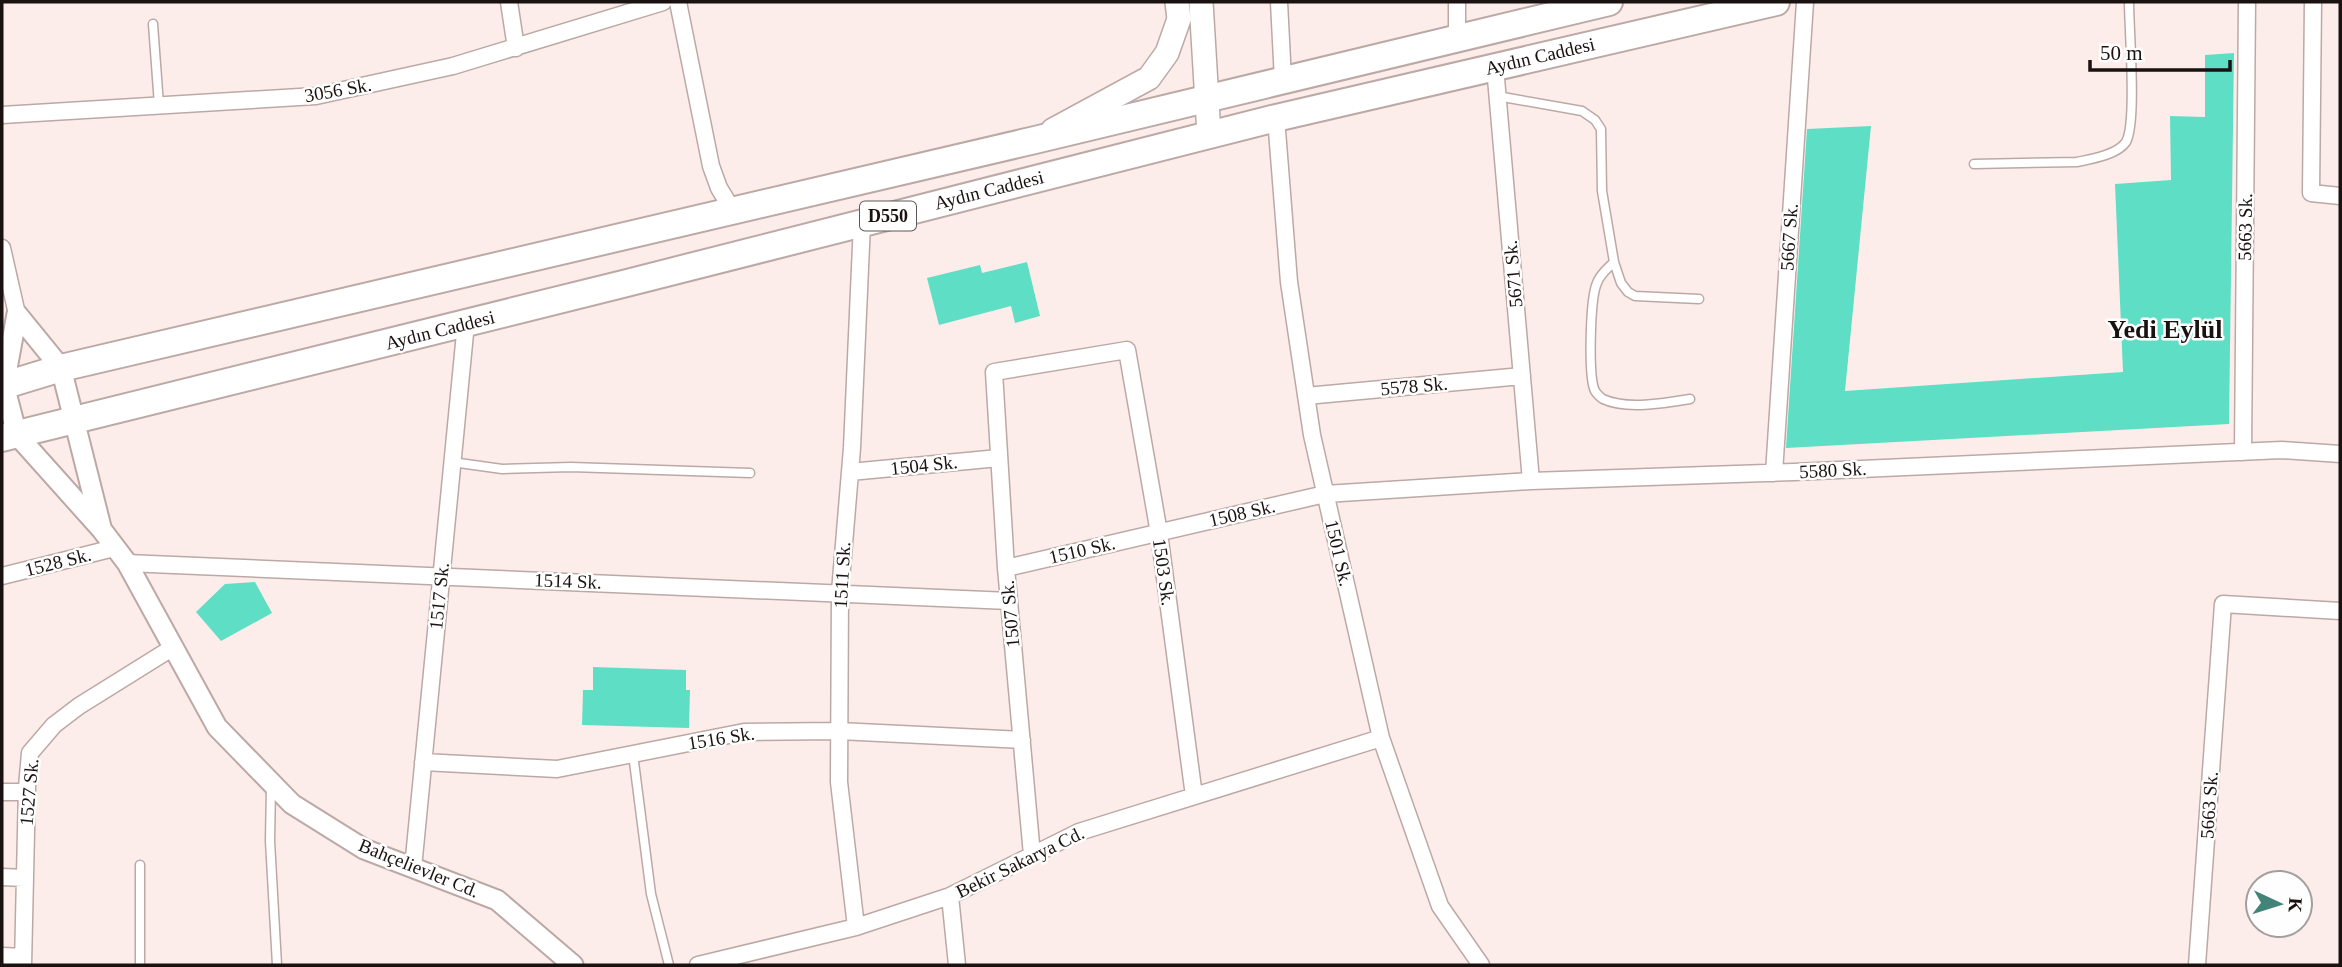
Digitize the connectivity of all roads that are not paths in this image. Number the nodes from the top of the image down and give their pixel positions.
1 (509, 2) edge
2 (663, 2) edge
3 (678, 2) edge
4 (1177, 2) edge
5 (1201, 2) edge
6 (1279, 2) edge
7 (1457, 2) edge
8 (1609, 2) edge
9 (1776, 2) edge
10 (1805, 2) edge
11 (2129, 2) edge
12 (2247, 2) edge
13 (2313, 2) edge
14 (631, 6) edge
15 (153, 24) dead end
16 (1457, 39) junction
17 (516, 48) junction
18 (1495, 67) junction
19 (1283, 80) junction
20 (1497, 96) junction
21 (1207, 98) junction
22 (159, 106) junction
23 (2, 115) edge
24 (1276, 118) junction
25 (1209, 135) junction
26 (1035, 140) junction
27 (1974, 164) dead end
28 (2340, 196) edge
29 (733, 211) junction
30 (862, 223) junction
31 (2, 248) edge
32 (1614, 262) junction
33 (1699, 299) dead end
34 (17, 314) junction
35 (466, 323) junction
36 (7, 339) edge
37 (61, 368) junction
38 (994, 372) joint
39 (1522, 376) junction
40 (3, 385) edge
41 (1306, 396) junction
42 (1690, 399) dead end
43 (74, 420) junction
44 (9, 437) edge
45 (2243, 452) junction
46 (2340, 454) edge
47 (999, 457) junction
48 (452, 462) junction
49 (850, 472) junction
50 (750, 473) dead end
51 (1774, 473) junction
52 (1531, 481) junction
53 (1325, 494) junction
54 (102, 530) junction
55 (1159, 533) junction
56 (114, 548) junction
57 (127, 564) junction
58 (1006, 568) junction
59 (441, 575) junction
60 (2, 576) edge
61 (840, 592) junction
62 (1009, 601) junction
63 (2340, 611) edge
64 (172, 648) junction
65 (839, 731) junction
66 (1381, 738) junction
67 (1022, 740) junction
68 (633, 754) junction
69 (423, 762) junction
70 (271, 783) junction
71 (2, 792) edge
72 (27, 792) junction
73 (1194, 796) junction
74 (1032, 855) junction
75 (140, 865) dead end
76 (413, 868) junction
77 (2, 877) edge
78 (24, 878) junction
79 (950, 896) junction
80 (856, 927) junction
81 (2, 956) edge
82 (23, 961) edge
83 (140, 965) edge
84 (277, 965) edge
85 (572, 965) edge
86 (669, 965) edge
87 (698, 965) edge
88 (957, 965) edge
89 (1481, 965) edge
90 (2197, 965) edge

1 - 17 street
2 - 14 street, 3056 Sk.
3 - 29 street
4 - 26 main road
5 - 21 main road
6 - 19 street
7 - 16 street
8 - 16 highway, Aydın Caddesi / D550
9 - 18 highway, Aydın Caddesi / D550
10 - 51 street, 5667 Sk.
11 - 27 lane
12 - 45 street, 5663 Sk.
13 - 28 street
14 - 17 street, 3056 Sk.
15 - 22 lane
16 - 19 highway, Aydın Caddesi / D550
17 - 22 street, 3056 Sk.
18 - 20 street, 5671 Sk.
18 - 24 highway, Aydın Caddesi / D550
19 - 21 highway, Aydın Caddesi / D550
20 - 32 lane
20 - 39 street, 5671 Sk.
21 - 25 main road
21 - 26 highway, Aydın Caddesi / D550
22 - 23 street, 3056 Sk.
24 - 25 highway, Aydın Caddesi / D550
24 - 41 street, 1501 Sk.
25 - 30 highway, Aydın Caddesi / D550
26 - 29 highway, Aydın Caddesi / D550
29 - 37 highway, Aydın Caddesi / D550
30 - 35 highway, Aydın Caddesi / D550
30 - 49 street, 1511 Sk.
31 - 34 street
32 - 33 lane
32 - 42 lane
34 - 36 street
34 - 37 street
35 - 43 highway, Aydın Caddesi / D550
35 - 48 street, 1517 Sk.
36 - 40 street
37 - 40 highway, Aydın Caddesi / D550
37 - 43 street
38 - 47 street, 1507 Sk.
38 - 55 street, 1503 Sk.
39 - 41 street, 5578 Sk.
39 - 52 street, 5671 Sk.
40 - 44 street
41 - 53 street, 1501 Sk.
43 - 44 highway, Aydın Caddesi / D550
43 - 54 street
44 - 54 street
45 - 46 street, 5580 Sk.
45 - 51 street, 5580 Sk.
47 - 49 street, 1504 Sk.
47 - 58 street, 1507 Sk.
48 - 50 lane
48 - 59 street, 1517 Sk.
49 - 61 street, 1511 Sk.
51 - 52 street, 5580 Sk.
52 - 53 street, 5580 Sk.
53 - 55 street, 1508 Sk.
53 - 66 street, 1501 Sk.
54 - 56 street, Bahçelievler Cd.
55 - 58 street, 1510 Sk.
55 - 73 street, 1503 Sk.
56 - 57 street, Bahçelievler Cd.
56 - 60 street, 1528 Sk.
57 - 59 street, 1514 Sk.
57 - 64 street, Bahçelievler Cd.
58 - 62 street, 1507 Sk.
59 - 61 street, 1514 Sk.
59 - 69 street, 1517 Sk.
61 - 62 street, 1514 Sk.
61 - 65 street, 1511 Sk.
62 - 67 street, 1507 Sk.
63 - 90 street, 5663 Sk.
64 - 70 street, Bahçelievler Cd.
64 - 72 street, 1527 Sk.
65 - 67 street, 1516 Sk.
65 - 68 street, 1516 Sk.
65 - 80 street, 1511 Sk.
66 - 73 street, Bekir Sakarya Cd.
66 - 89 street, 1501 Sk.
67 - 74 street, 1507 Sk.
68 - 69 street, 1516 Sk.
68 - 86 lane
69 - 76 street, 1517 Sk.
70 - 76 street, Bahçelievler Cd.
70 - 84 lane
71 - 72 street
72 - 78 street, 1527 Sk.
73 - 74 street, Bekir Sakarya Cd.
74 - 79 street, Bekir Sakarya Cd.
75 - 83 lane
76 - 85 street, Bahçelievler Cd.
77 - 78 street
78 - 82 street, 1527 Sk.
79 - 80 street, Bekir Sakarya Cd.
79 - 88 street
80 - 87 street, Bekir Sakarya Cd.
81 - 82 street

